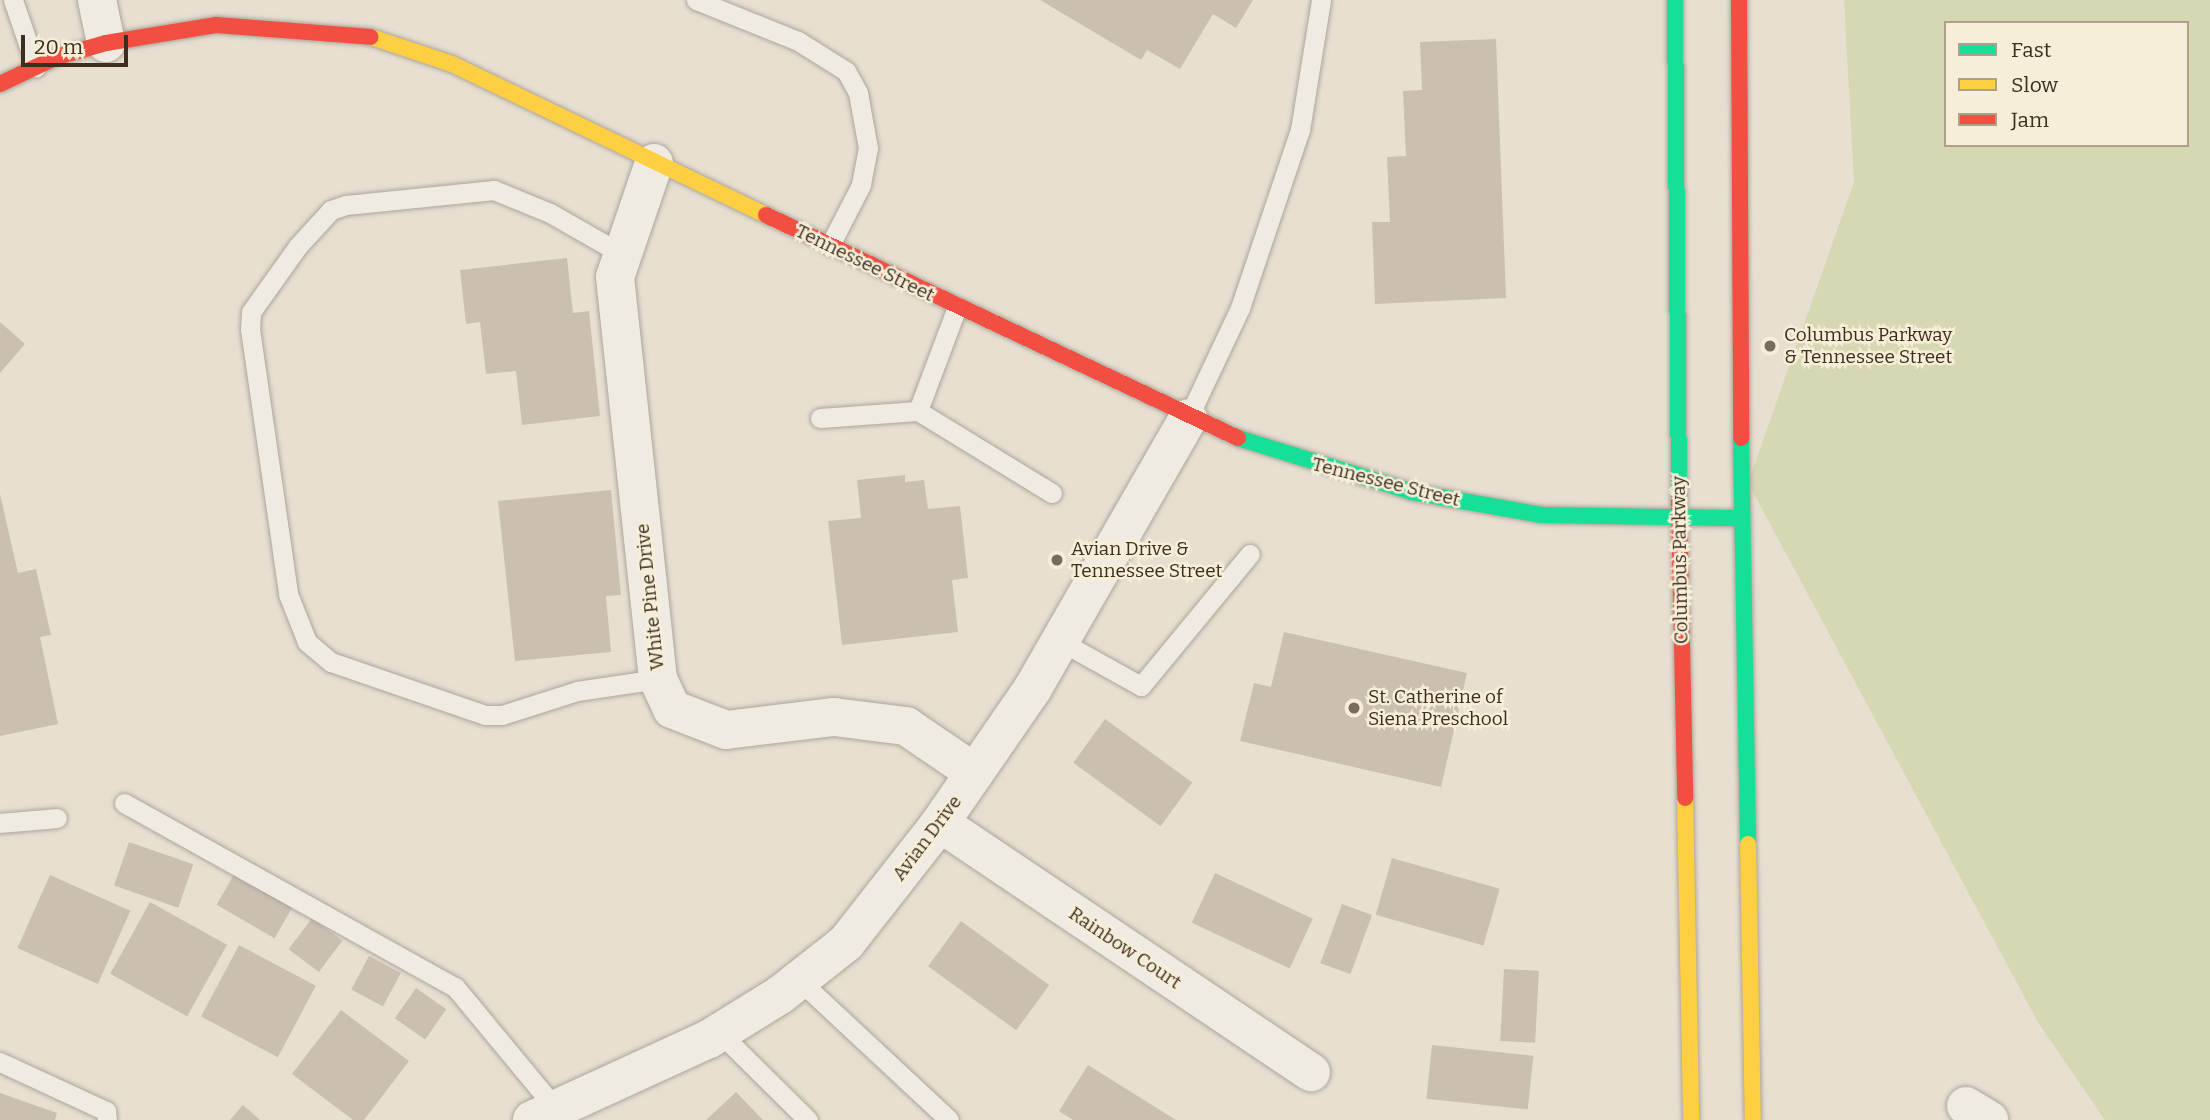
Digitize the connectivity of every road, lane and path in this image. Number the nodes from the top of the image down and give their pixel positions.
1 (13, 0) edge
2 (97, 0) edge
3 (696, 0) edge
4 (1321, 0) edge
5 (1675, 0) edge
6 (1739, 0) edge
7 (106, 43) junction
8 (36, 67) junction
9 (0, 84) edge
10 (654, 163) junction
11 (830, 245) junction
12 (620, 253) junction
13 (957, 307) junction
14 (918, 411) junction
15 (820, 418) dead end
16 (1188, 418) junction
17 (1052, 493) dead end
18 (1741, 518) junction
19 (1679, 520) junction
20 (1250, 554) dead end
21 (1060, 641) junction
22 (658, 678) junction
23 (975, 772) junction
24 (124, 803) dead end
25 (57, 818) dead end
26 (0, 823) edge
27 (940, 823) junction
28 (799, 980) junction
29 (719, 1032) junction
30 (0, 1062) edge
31 (1311, 1072) dead end
32 (544, 1114) edge
33 (107, 1120) edge
34 (808, 1120) edge
35 (949, 1120) edge
36 (1691, 1120) edge
37 (1753, 1120) edge

1 - 8 lane
2 - 7 street
3 - 11 lane
4 - 16 lane
5 - 19 main road, Columbus Parkway
6 - 18 main road
7 - 8 main road, Tennessee Street
7 - 10 main road, Tennessee Street
8 - 9 main road, Tennessee Street
10 - 11 main road, Tennessee Street
10 - 12 street, White Pine Drive
11 - 13 main road, Tennessee Street
12 - 22 street, White Pine Drive
12 - 22 lane
13 - 14 lane
13 - 16 main road, Tennessee Street
14 - 15 lane
14 - 17 lane
16 - 19 main road, Tennessee Street
16 - 21 street, Avian Drive
18 - 19 main road, Tennessee Street
18 - 37 main road
19 - 36 main road, Columbus Parkway
20 - 21 lane
21 - 23 street, Avian Drive
22 - 23 street, White Pine Drive
23 - 27 street, Avian Drive
24 - 32 lane
25 - 26 lane
27 - 28 street, Avian Drive
27 - 31 street, Rainbow Court
28 - 29 street, Avian Drive
28 - 35 lane
29 - 32 street, Avian Drive
29 - 34 lane
30 - 33 lane

